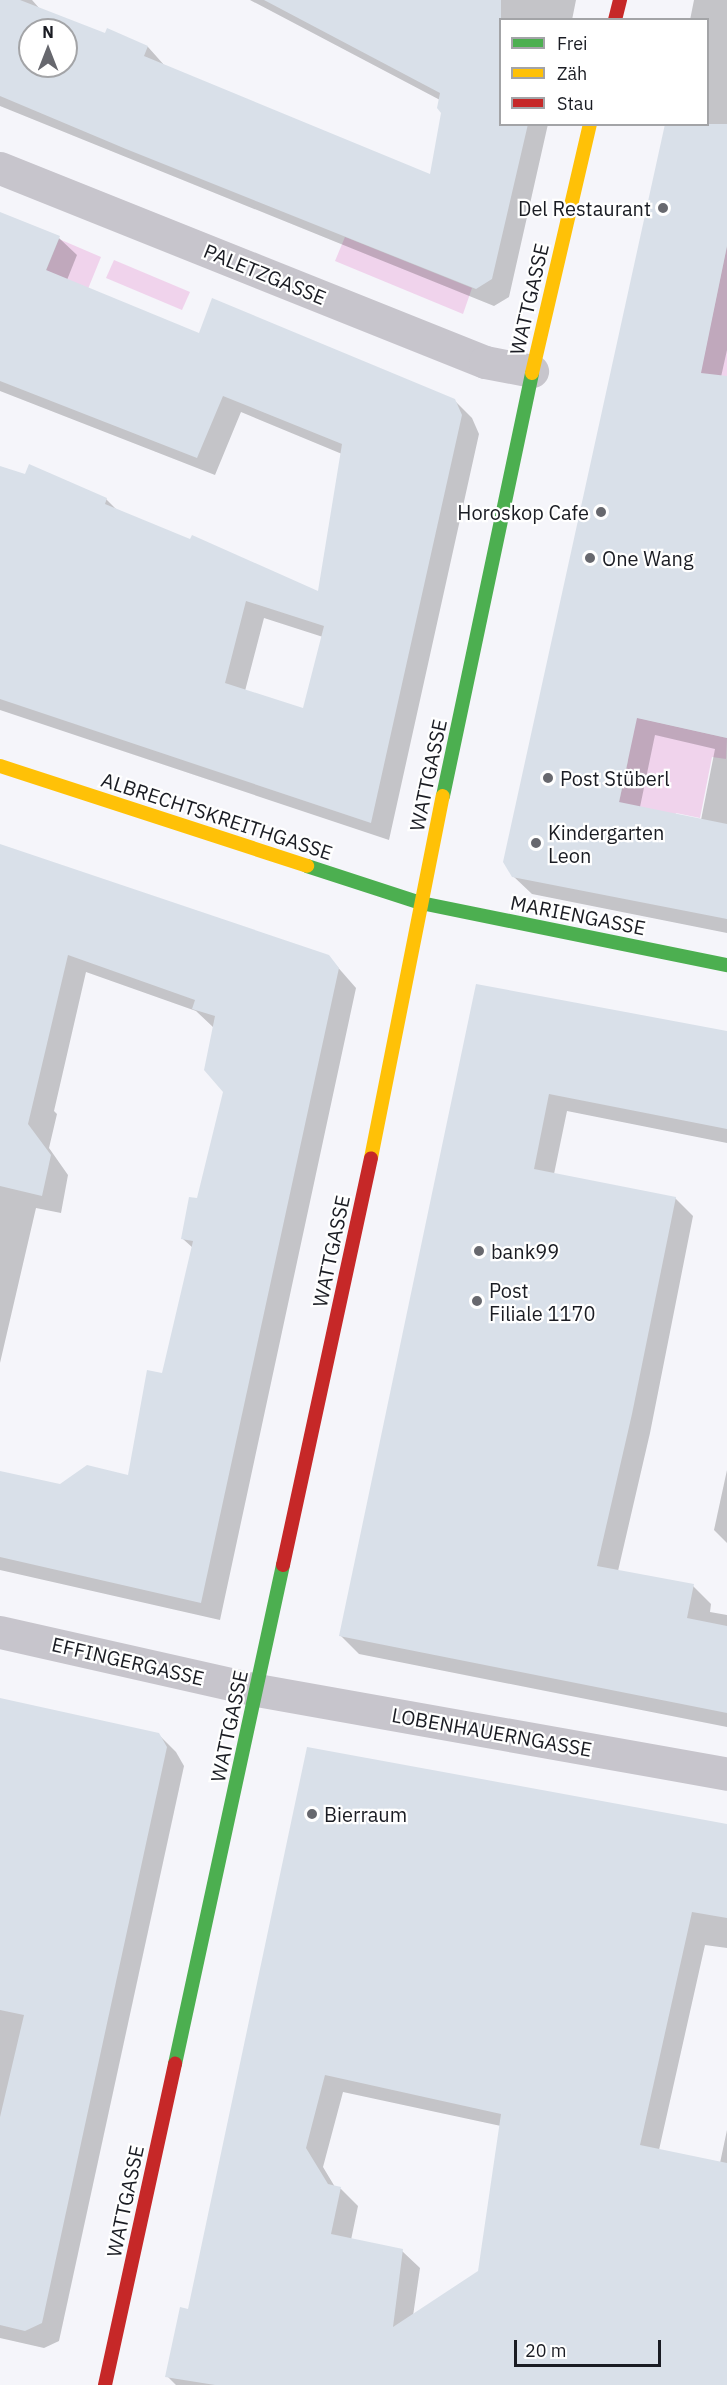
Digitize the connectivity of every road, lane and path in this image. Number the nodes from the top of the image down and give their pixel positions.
1 (620, 0) edge
2 (616, 18) edge
3 (590, 126) edge
4 (0, 168) edge
5 (532, 371) junction
6 (0, 766) edge
7 (421, 903) junction
8 (727, 965) edge
9 (0, 1632) edge
10 (257, 1690) junction
11 (727, 1773) edge
12 (105, 2385) edge

1 - 2 main road
3 - 5 main road, WATTGASSE
4 - 5 street, PALETZGASSE
5 - 7 main road, WATTGASSE
6 - 7 main road, ALBRECHTSKREITHGASSE
7 - 8 main road, MARIENGASSE
7 - 10 main road, WATTGASSE
9 - 10 street, EFFINGERGASSE
10 - 11 street, LOBENHAUERNGASSE
10 - 12 main road, WATTGASSE

